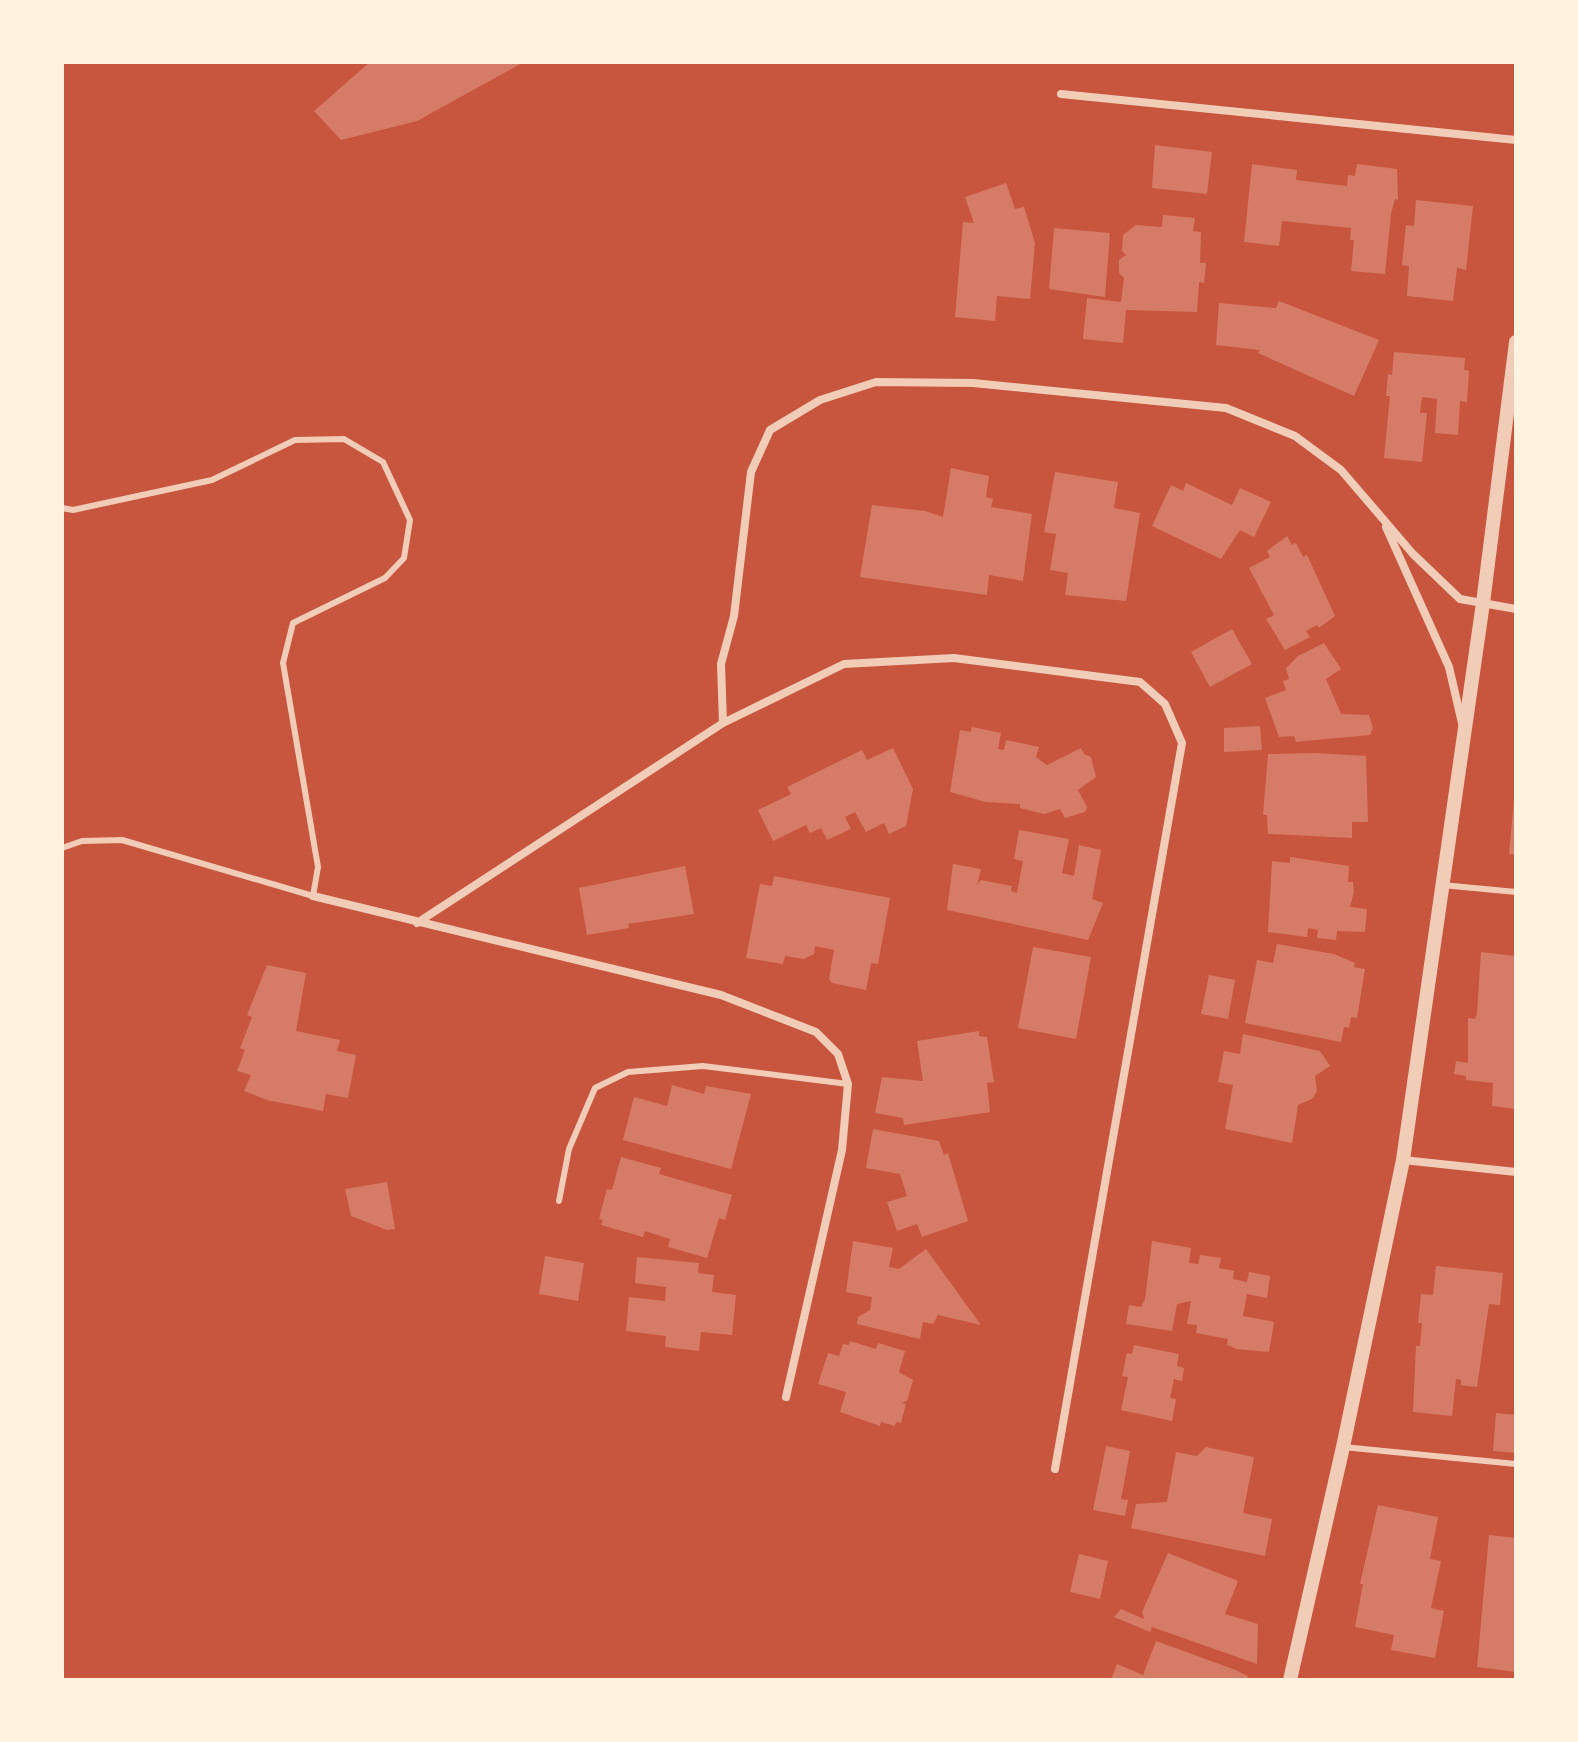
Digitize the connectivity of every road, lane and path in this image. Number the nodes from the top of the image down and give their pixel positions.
1 (1061, 94) dead end
2 (1516, 140) edge
3 (1516, 342) edge
4 (62, 508) edge
5 (1383, 519) junction
6 (1483, 603) junction
7 (1516, 609) edge
8 (723, 723) junction
9 (1464, 733) junction
10 (62, 848) edge
11 (1442, 885) junction
12 (1516, 892) edge
13 (313, 896) junction
14 (417, 923) junction
15 (848, 1084) junction
16 (1403, 1160) junction
17 (1516, 1172) edge
18 (559, 1201) dead end
19 (786, 1397) dead end
20 (1343, 1447) junction
21 (1516, 1464) edge
22 (1055, 1469) dead end
23 (1290, 1680) edge

1 - 2 street
3 - 6 street
4 - 13 lane
5 - 6 street
5 - 8 street
5 - 9 street
6 - 7 street
6 - 9 street
8 - 14 street
8 - 22 street
9 - 11 street
10 - 13 lane
11 - 12 lane
11 - 16 street
13 - 14 street
14 - 15 street
15 - 18 lane
15 - 19 street
16 - 17 street
16 - 20 street
20 - 21 lane
20 - 23 street

